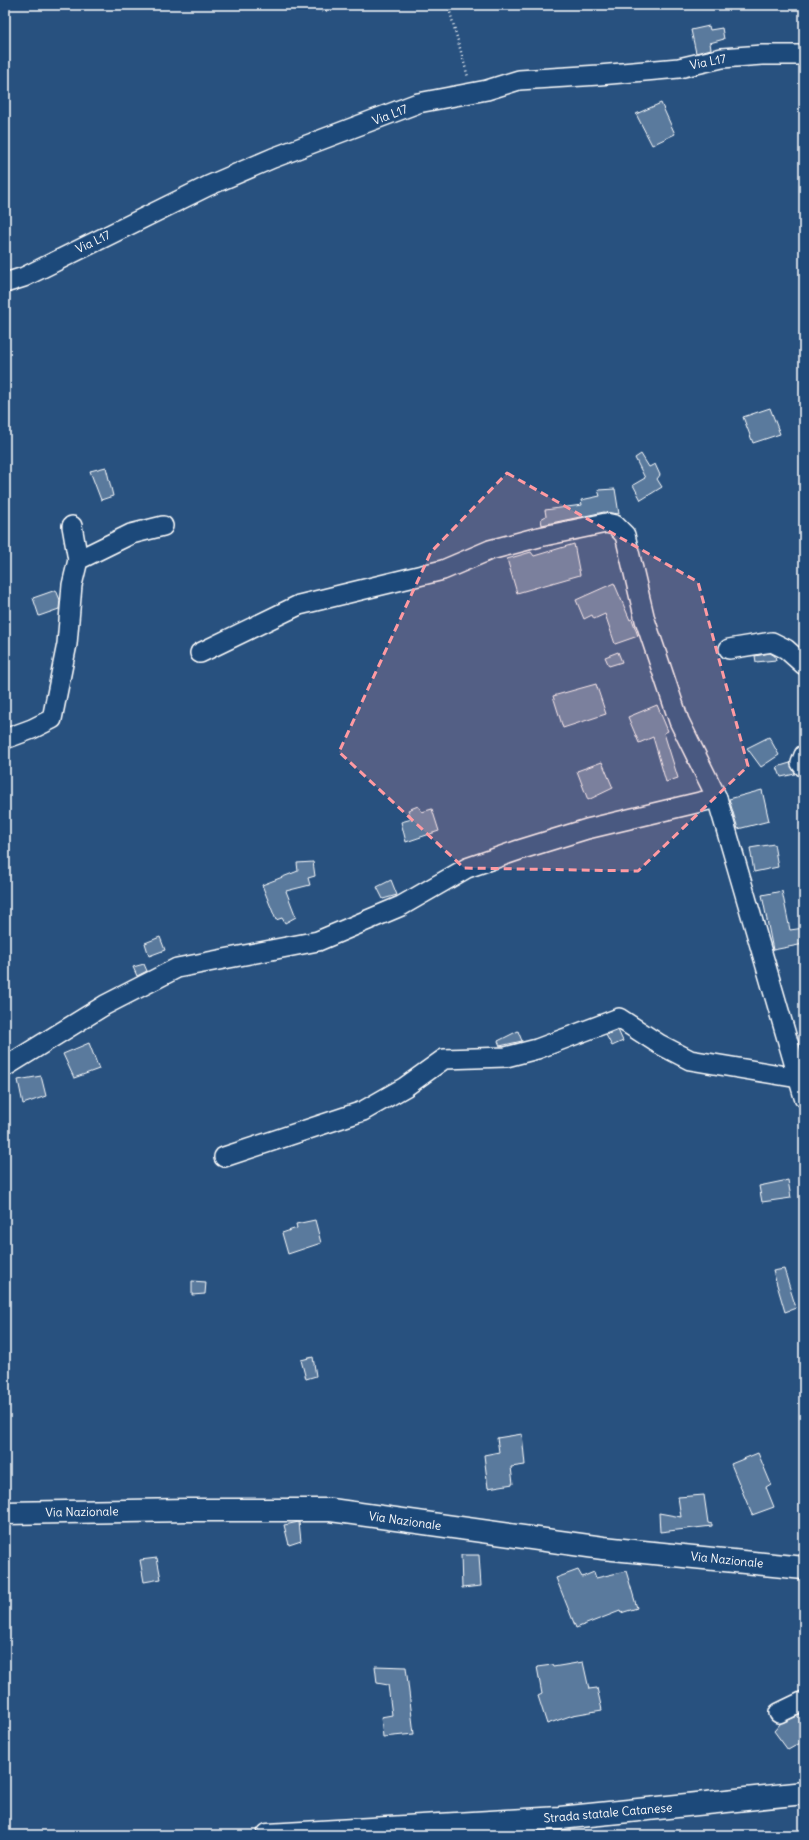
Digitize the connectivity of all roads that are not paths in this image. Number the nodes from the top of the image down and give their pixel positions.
1 (804, 55) edge
2 (5, 283) edge
3 (72, 526) dead end
4 (163, 526) dead end
5 (78, 560) junction
6 (728, 649) dead end
7 (200, 653) dead end
8 (804, 665) edge
9 (5, 739) edge
10 (804, 755) edge
11 (804, 767) edge
12 (717, 798) junction
13 (5, 1067) edge
14 (798, 1078) junction
15 (804, 1097) edge
16 (224, 1157) dead end
17 (5, 1513) edge
18 (799, 1567) edge
19 (804, 1701) edge
20 (779, 1713) dead end
21 (804, 1793) edge
22 (268, 1835) edge

1 - 2 street, Via L17
3 - 5 street
4 - 5 street
5 - 9 street
6 - 8 street
7 - 12 street
10 - 11 street
12 - 13 street
12 - 14 street
14 - 15 street
14 - 16 street
17 - 18 main road, Via Nazionale
19 - 20 street
21 - 22 main road, Strada statale Catanese

